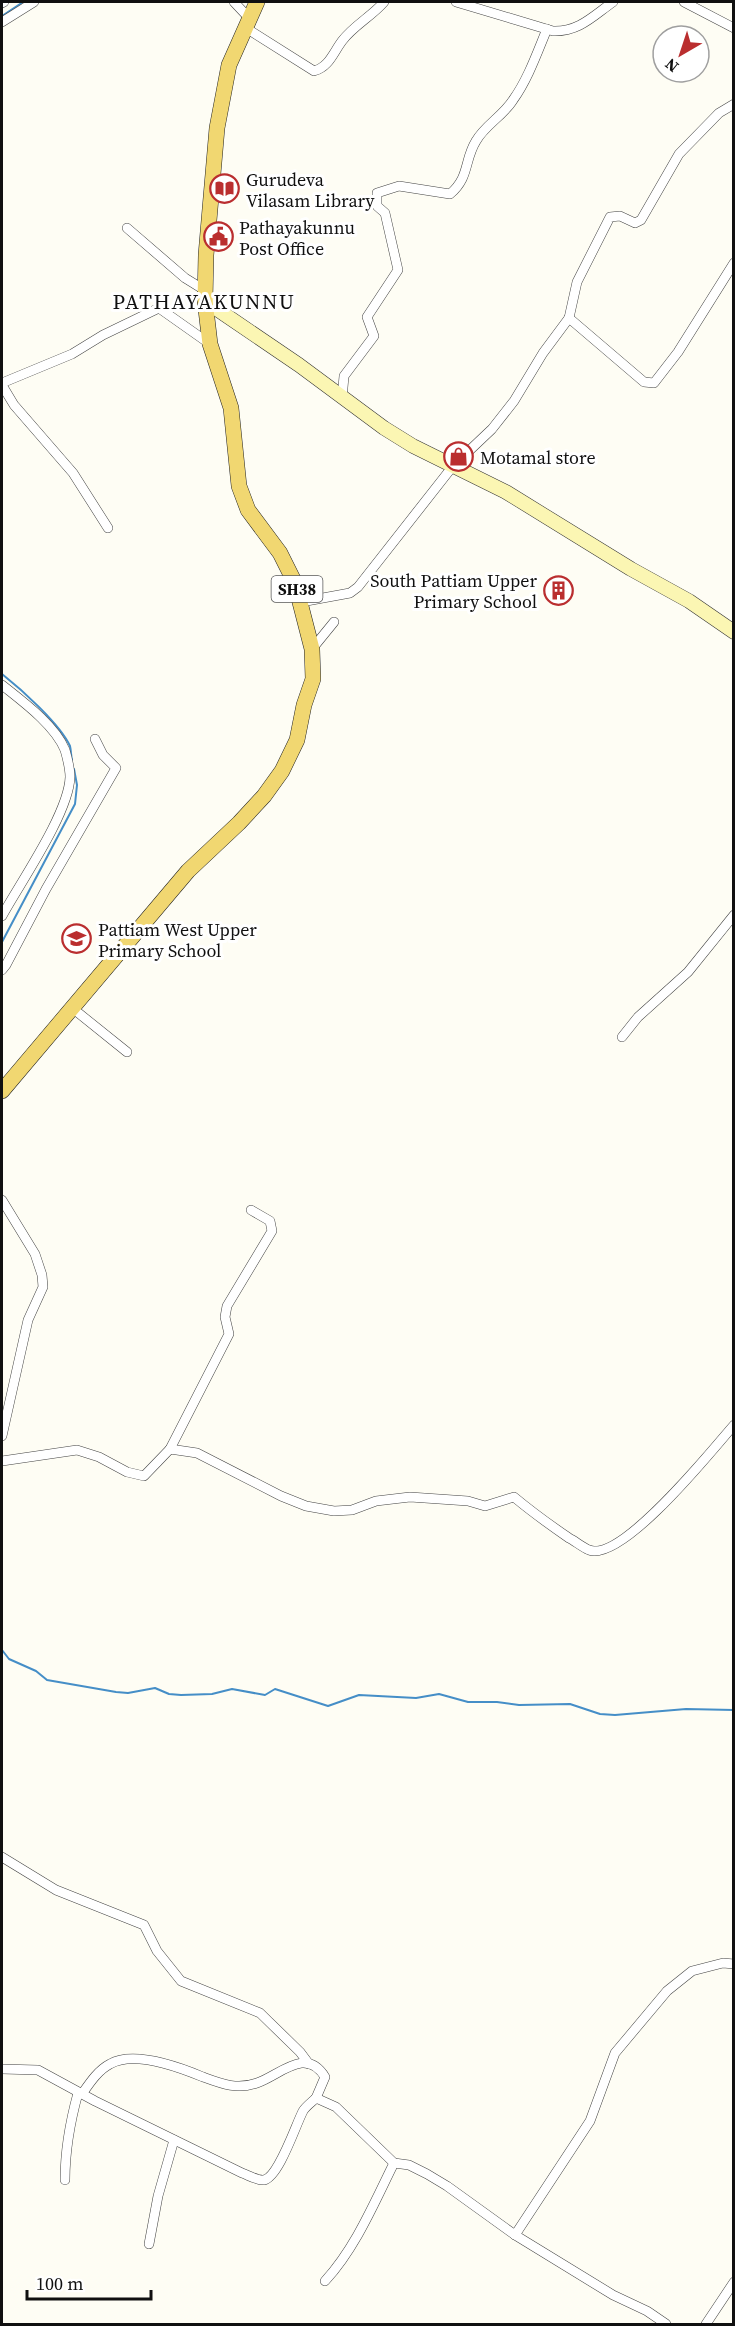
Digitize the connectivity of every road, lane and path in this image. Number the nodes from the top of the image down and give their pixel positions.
1 (34, 2) edge
2 (234, 2) edge
3 (257, 2) edge
4 (384, 2) edge
5 (456, 2) edge
6 (613, 2) edge
7 (684, 2) edge
8 (2, 22) edge
9 (247, 23) junction
10 (734, 28) edge
11 (547, 29) junction
12 (734, 104) edge
13 (127, 228) dead end
14 (734, 264) edge
15 (206, 296) junction
16 (569, 318) junction
17 (210, 344) junction
18 (2, 384) edge
19 (342, 399) junction
20 (453, 466) junction
21 (108, 528) dead end
22 (301, 602) junction
23 (334, 622) dead end
24 (734, 632) edge
25 (312, 649) junction
26 (2, 685) edge
27 (95, 740) dead end
28 (734, 915) edge
29 (2, 916) edge
30 (2, 970) edge
31 (71, 1007) junction
32 (622, 1037) dead end
33 (127, 1052) dead end
34 (2, 1091) edge
35 (2, 1200) edge
36 (250, 1210) dead end
37 (734, 1425) edge
38 (2, 1436) edge
39 (170, 1449) junction
40 (2, 1461) edge
41 (2, 1857) edge
42 (734, 1964) edge
43 (309, 2064) junction
44 (2, 2069) edge
45 (80, 2093) junction
46 (316, 2098) junction
47 (174, 2140) junction
48 (394, 2163) junction
49 (65, 2180) dead end
50 (514, 2235) junction
51 (149, 2244) dead end
52 (325, 2281) dead end
53 (734, 2282) edge
54 (666, 2325) edge
55 (706, 2325) edge

1 - 8 street
2 - 9 street
3 - 9 main road, SH38
4 - 9 street
5 - 11 street
6 - 11 street
7 - 10 street
9 - 15 main road, SH38
11 - 19 street
12 - 16 street
13 - 15 street
14 - 16 street
15 - 17 main road, SH38
15 - 19 main road
16 - 20 street
17 - 18 street
17 - 22 main road, SH38
18 - 21 street
19 - 20 main road
20 - 22 street
20 - 24 main road
22 - 25 main road, SH38
23 - 25 street
25 - 31 main road, SH38
26 - 29 street
27 - 30 street
28 - 32 street
31 - 33 street
31 - 34 main road, SH38
35 - 38 street
36 - 39 street
37 - 39 street
39 - 40 street
41 - 43 street
42 - 50 street
43 - 45 street
43 - 46 street
44 - 45 street
45 - 47 street
45 - 49 street
46 - 47 street
46 - 48 street
47 - 51 street
48 - 50 street
48 - 52 street
50 - 54 street
53 - 55 street

